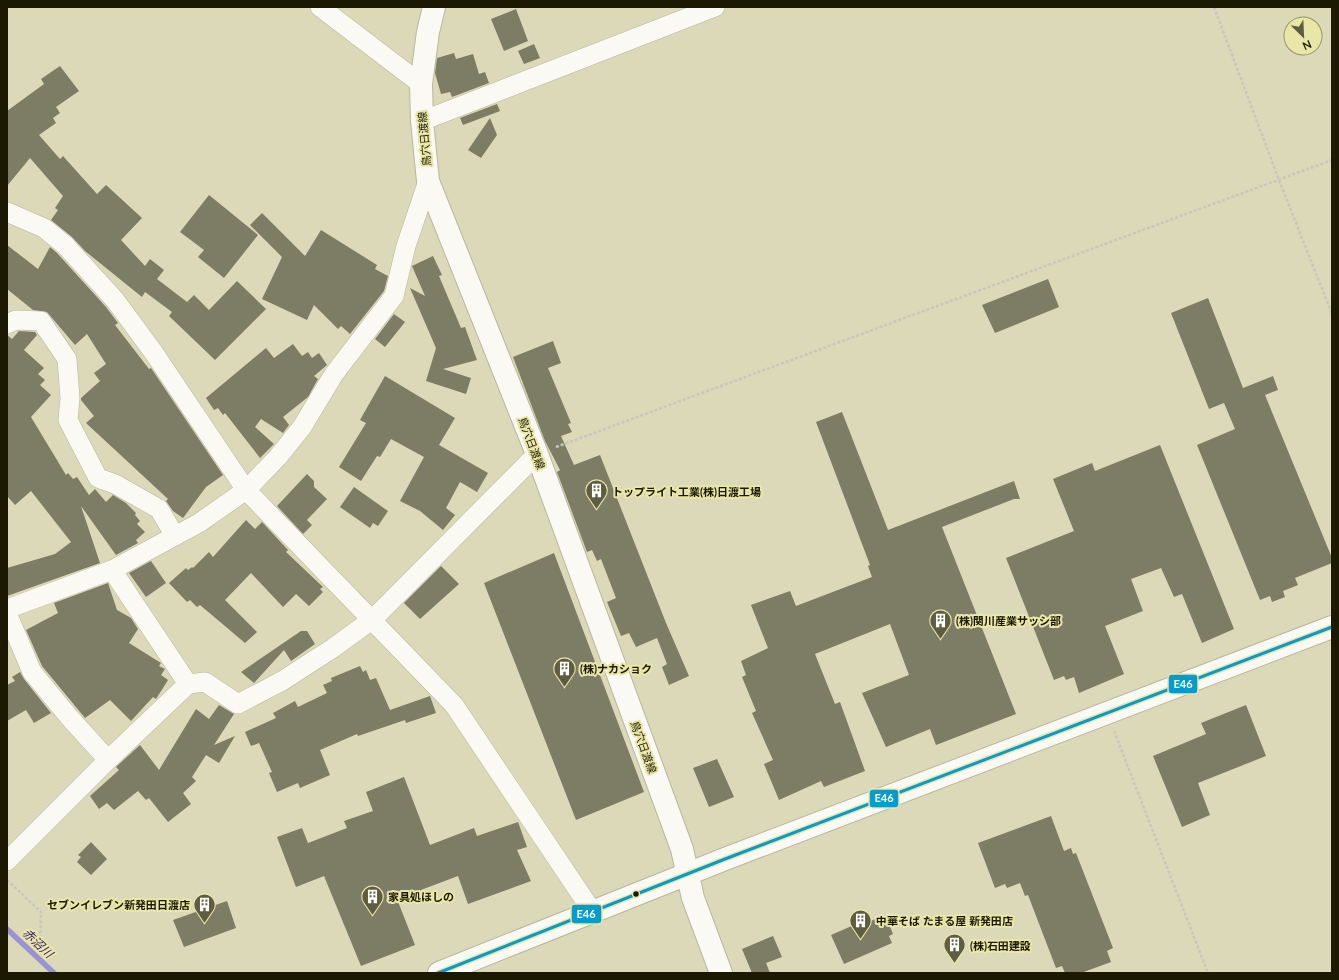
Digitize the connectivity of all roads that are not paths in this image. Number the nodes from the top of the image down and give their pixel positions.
1 (320, 7) edge
2 (434, 7) edge
3 (715, 7) edge
4 (421, 84) junction
5 (422, 121) junction
6 (428, 181) junction
7 (7, 212) edge
8 (7, 324) edge
9 (537, 454) junction
10 (246, 490) junction
11 (175, 536) junction
12 (112, 570) junction
13 (7, 609) edge
14 (7, 613) edge
15 (373, 619) junction
16 (1332, 627) edge
17 (188, 684) junction
18 (108, 760) junction
19 (7, 861) edge
20 (688, 873) junction
21 (592, 911) junction
22 (439, 973) edge
23 (721, 973) edge

1 - 4 street
2 - 4 main road, 鳥穴日渡線
3 - 5 street
4 - 5 main road, 鳥穴日渡線
5 - 6 main road, 鳥穴日渡線
6 - 9 main road, 鳥穴日渡線
6 - 10 street
7 - 10 street
8 - 11 street
9 - 15 street
9 - 20 main road, 鳥穴日渡線
10 - 11 street
10 - 15 street
11 - 12 street
12 - 13 street
12 - 17 street
14 - 18 street
15 - 17 street
15 - 21 street
16 - 20 main road
17 - 18 street
18 - 19 street
20 - 21 main road
20 - 23 main road, 鳥穴日渡線
21 - 22 main road

